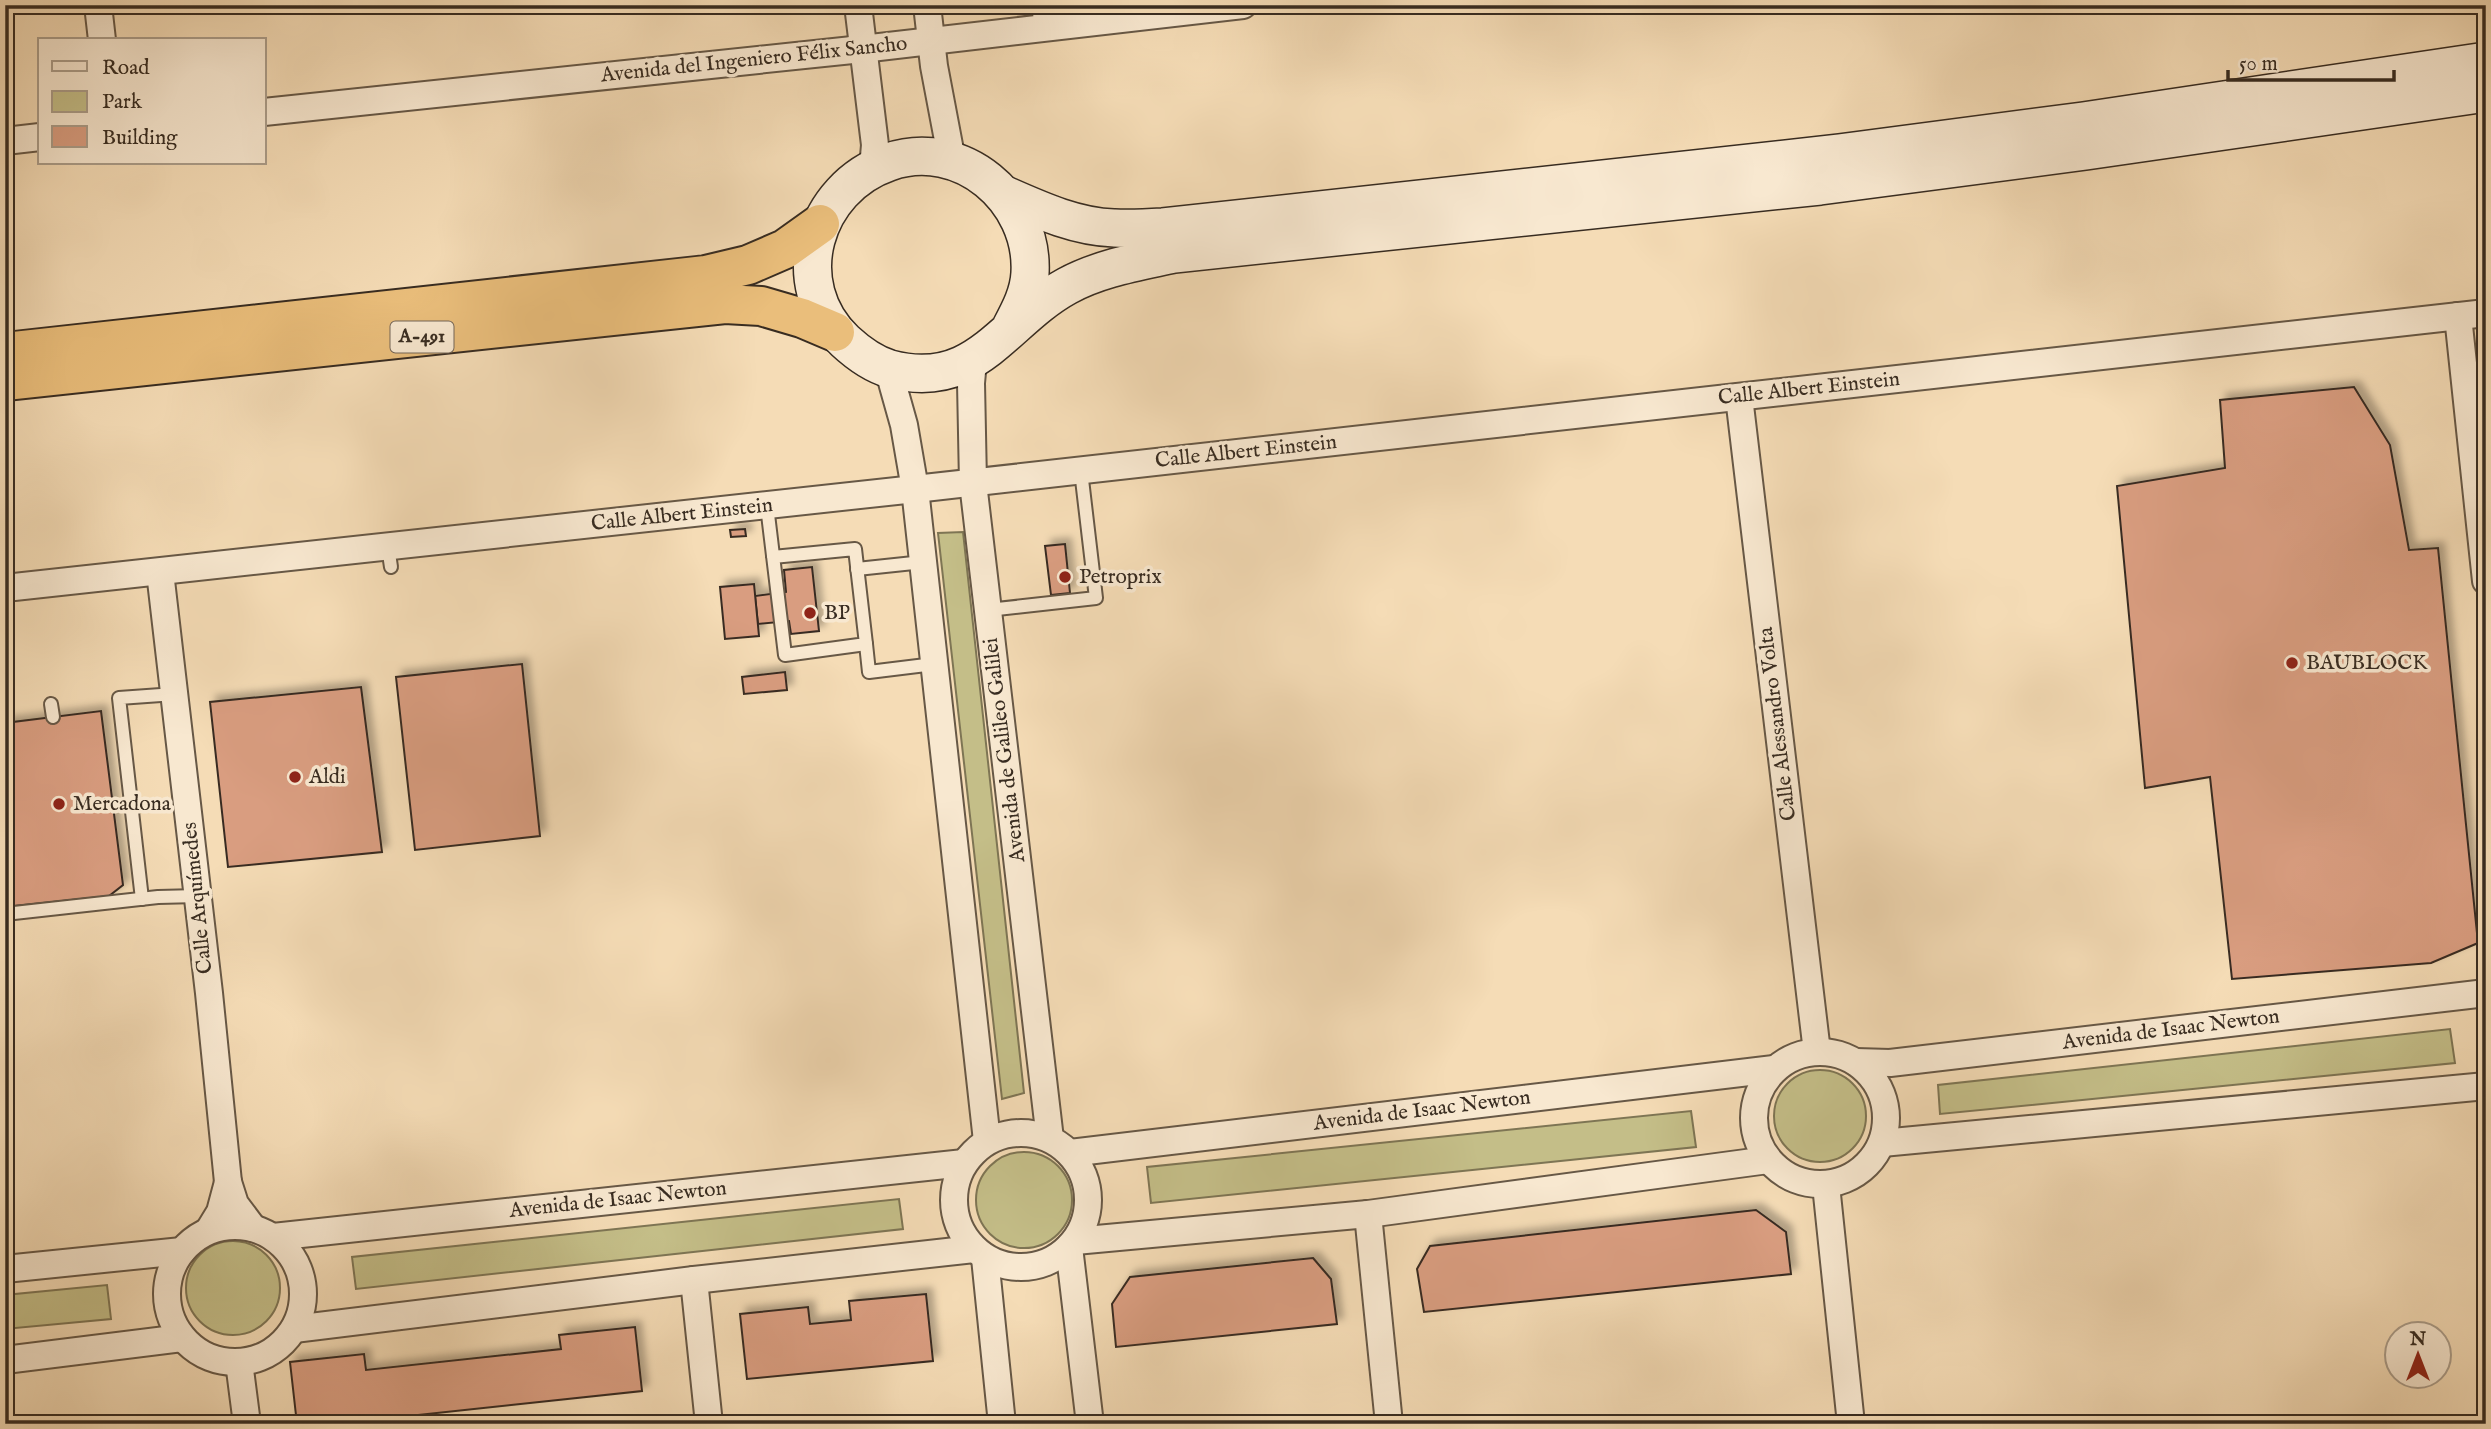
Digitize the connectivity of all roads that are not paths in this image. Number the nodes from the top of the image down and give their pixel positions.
1 (98, 5) edge
2 (858, 5) edge
3 (927, 5) edge
4 (1243, 5) edge
5 (1040, 17) edge
6 (102, 38) edge
7 (930, 40) junction
8 (862, 49) junction
9 (2486, 61) edge
10 (2486, 93) edge
11 (266, 112) edge
12 (38, 136) edge
13 (5, 141) edge
14 (952, 161) junction
15 (873, 168) junction
16 (1005, 195) junction
17 (820, 224) junction
18 (2486, 313) edge
19 (2458, 316) junction
20 (1011, 327) junction
21 (835, 331) junction
22 (5, 352) edge
23 (973, 360) junction
24 (888, 368) junction
25 (5, 381) edge
26 (1739, 397) junction
27 (1081, 471) junction
28 (973, 483) junction
29 (915, 489) junction
30 (767, 506) junction
31 (773, 557) junction
32 (923, 562) junction
33 (857, 569) junction
34 (160, 572) junction
35 (2486, 581) edge
36 (5, 588) edge
37 (988, 610) junction
38 (866, 644) junction
39 (934, 664) junction
40 (175, 694) junction
41 (51, 704) dead end
42 (52, 717) dead end
43 (198, 896) junction
44 (142, 898) junction
45 (5, 914) edge
46 (2486, 993) edge
47 (1817, 1052) junction
48 (1856, 1062) junction
49 (1774, 1069) junction
50 (2486, 1086) edge
51 (987, 1141) junction
52 (1881, 1143) junction
53 (1060, 1146) junction
54 (1768, 1160) junction
55 (964, 1163) junction
56 (228, 1182) junction
57 (1826, 1185) junction
58 (1368, 1214) junction
59 (209, 1230) junction
60 (263, 1233) junction
61 (1072, 1244) junction
62 (182, 1251) junction
63 (979, 1253) junction
64 (5, 1269) edge
65 (694, 1280) junction
66 (294, 1329) junction
67 (183, 1338) junction
68 (5, 1360) edge
69 (239, 1362) junction
70 (247, 1424) edge
71 (709, 1424) edge
72 (1002, 1424) edge
73 (1090, 1424) edge
74 (1388, 1424) edge
75 (1851, 1424) edge

1 - 6 street
2 - 8 street
3 - 7 street
4 - 5 street, Avenida del Ingeniero Félix Sancho
5 - 7 street, Avenida del Ingeniero Félix Sancho
7 - 8 street, Avenida del Ingeniero Félix Sancho
7 - 14 street
8 - 11 street, Avenida del Ingeniero Félix Sancho
8 - 15 street
9 - 16 main road, A-491
10 - 20 main road, A-491
12 - 13 street
14 - 15 main road, A-491
14 - 16 main road, A-491
15 - 17 main road, A-491
16 - 20 main road, A-491
17 - 21 main road, A-491
17 - 22 highway, A-491
18 - 19 street, Calle Albert Einstein
19 - 26 street, Calle Albert Einstein
19 - 35 street
20 - 23 main road, A-491
21 - 24 main road, A-491
21 - 25 highway, A-491
23 - 24 main road, A-491
23 - 28 street, Avenida de Galileo Galilei
24 - 29 street
26 - 27 street, Calle Albert Einstein
26 - 47 street, Calle Alessandro Volta
27 - 28 street, Calle Albert Einstein
27 - 37 lane
28 - 29 street, Calle Albert Einstein
28 - 37 street, Avenida de Galileo Galilei
29 - 30 street, Calle Albert Einstein
29 - 32 street
30 - 31 lane
30 - 34 street, Calle Albert Einstein
31 - 33 lane
31 - 38 lane
32 - 33 lane
32 - 39 street
33 - 38 lane
34 - 36 street, Calle Albert Einstein
34 - 40 street, Calle Arquímedes
37 - 53 street, Avenida de Galileo Galilei
38 - 39 lane
39 - 51 street
40 - 43 street, Calle Arquímedes
40 - 44 lane
41 - 42 lane
43 - 44 lane
43 - 56 street, Calle Arquímedes
44 - 45 lane
46 - 48 street, Avenida de Isaac Newton
47 - 48 street
47 - 49 street
48 - 52 street
49 - 53 street, Avenida de Isaac Newton
49 - 54 street
50 - 52 street
51 - 53 street
51 - 55 street
52 - 57 street
53 - 61 street
54 - 57 street
54 - 58 street
55 - 60 street, Avenida de Isaac Newton
55 - 63 street
56 - 59 street, Calle Arquímedes
56 - 60 street, Calle Arquímedes
57 - 75 street
58 - 61 street
58 - 74 street
59 - 60 street
59 - 62 street
60 - 66 street
61 - 63 street
61 - 73 street
62 - 64 street
62 - 67 street
63 - 65 street
63 - 72 street
65 - 66 street
65 - 71 street
66 - 69 street
67 - 68 street
67 - 69 street
69 - 70 street

